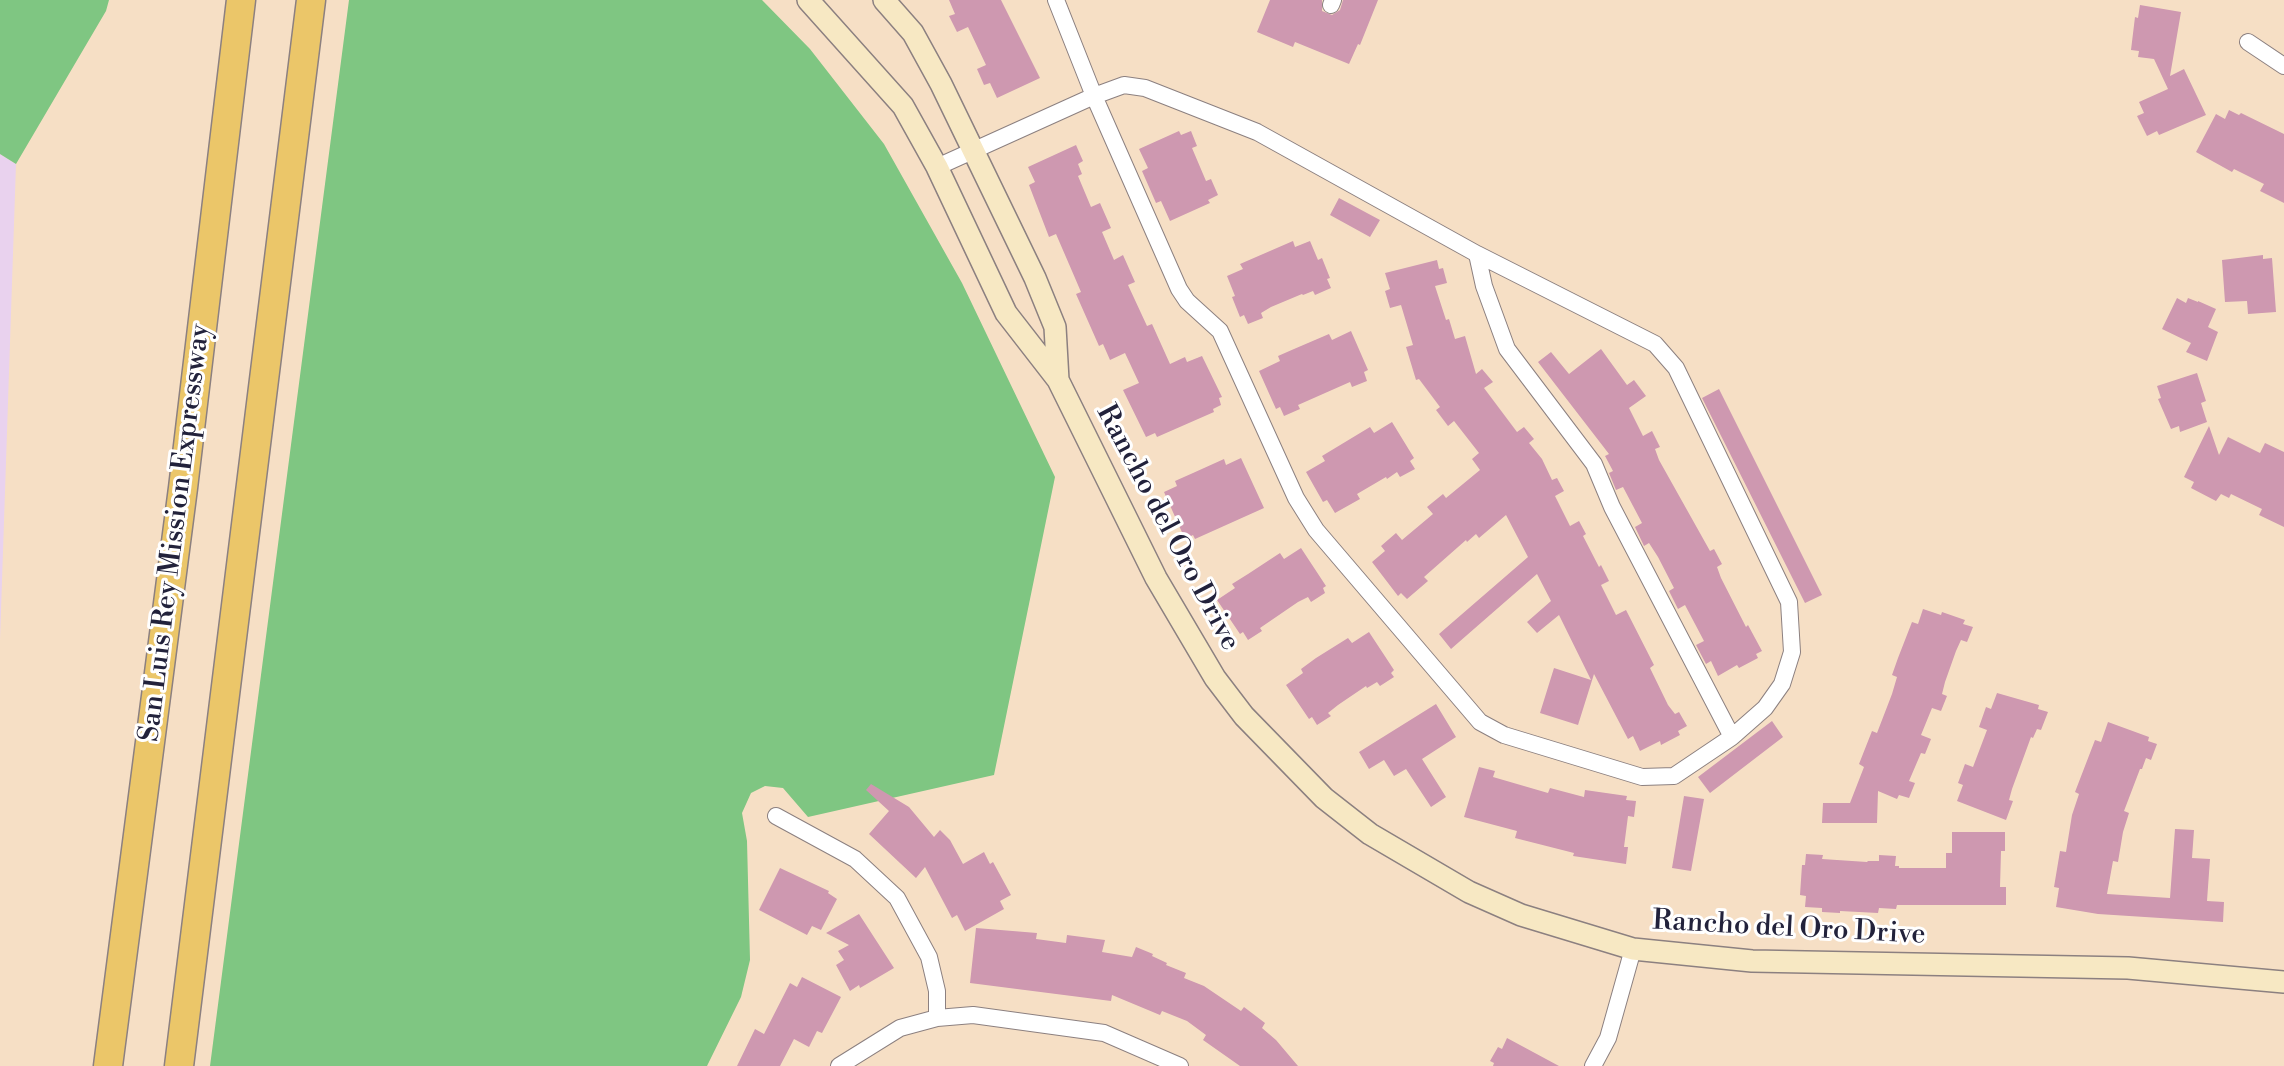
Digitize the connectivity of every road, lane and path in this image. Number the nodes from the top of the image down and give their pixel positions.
1 (241, 0) edge
2 (311, 0) edge
3 (808, 0) edge
4 (884, 0) edge
5 (1056, 0) edge
6 (2248, 42) dead end
7 (2284, 66) edge
8 (1094, 96) junction
9 (973, 151) junction
10 (937, 167) junction
11 (1477, 254) junction
12 (1058, 380) junction
13 (1732, 737) junction
14 (776, 816) dead end
15 (1633, 949) junction
16 (2284, 982) edge
17 (937, 1018) junction
18 (108, 1066) edge
19 (179, 1066) edge
20 (839, 1066) edge
21 (1180, 1066) edge
22 (1593, 1066) edge

1 - 18 highway, San Luis Rey Mission Expressway
2 - 19 highway
3 - 10 main road, Rancho del Oro Drive
4 - 9 main road, Rancho del Oro Drive
5 - 8 street
6 - 7 street
8 - 9 street
8 - 11 street
8 - 13 street
9 - 10 street
9 - 12 main road, Rancho del Oro Drive
10 - 12 main road, Rancho del Oro Drive
11 - 13 street
11 - 13 street
12 - 15 main road, Rancho del Oro Drive
14 - 17 street
15 - 16 main road, Rancho del Oro Drive
15 - 22 street
17 - 20 street
17 - 21 street

